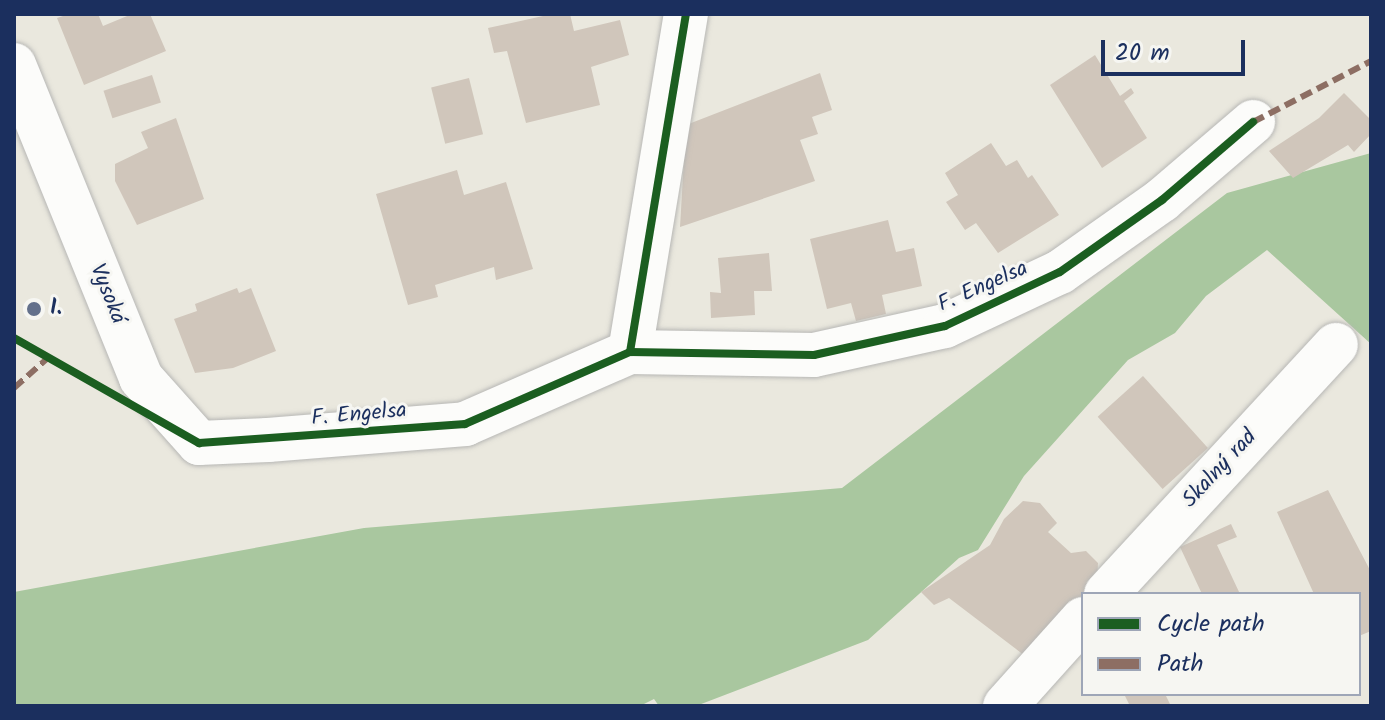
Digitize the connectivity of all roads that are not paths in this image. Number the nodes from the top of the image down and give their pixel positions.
1 (686, 14) edge
2 (14, 65) edge
3 (1253, 122) dead end
4 (1336, 345) dead end
5 (630, 352) junction
6 (268, 440) joint
7 (1108, 592) edge
8 (1081, 621) edge
9 (1005, 706) edge

1 - 5 street
2 - 6 street, Vysoká
3 - 5 street, F. Engelsa
4 - 7 street, Skalný rad
5 - 6 street, F. Engelsa
8 - 9 street

